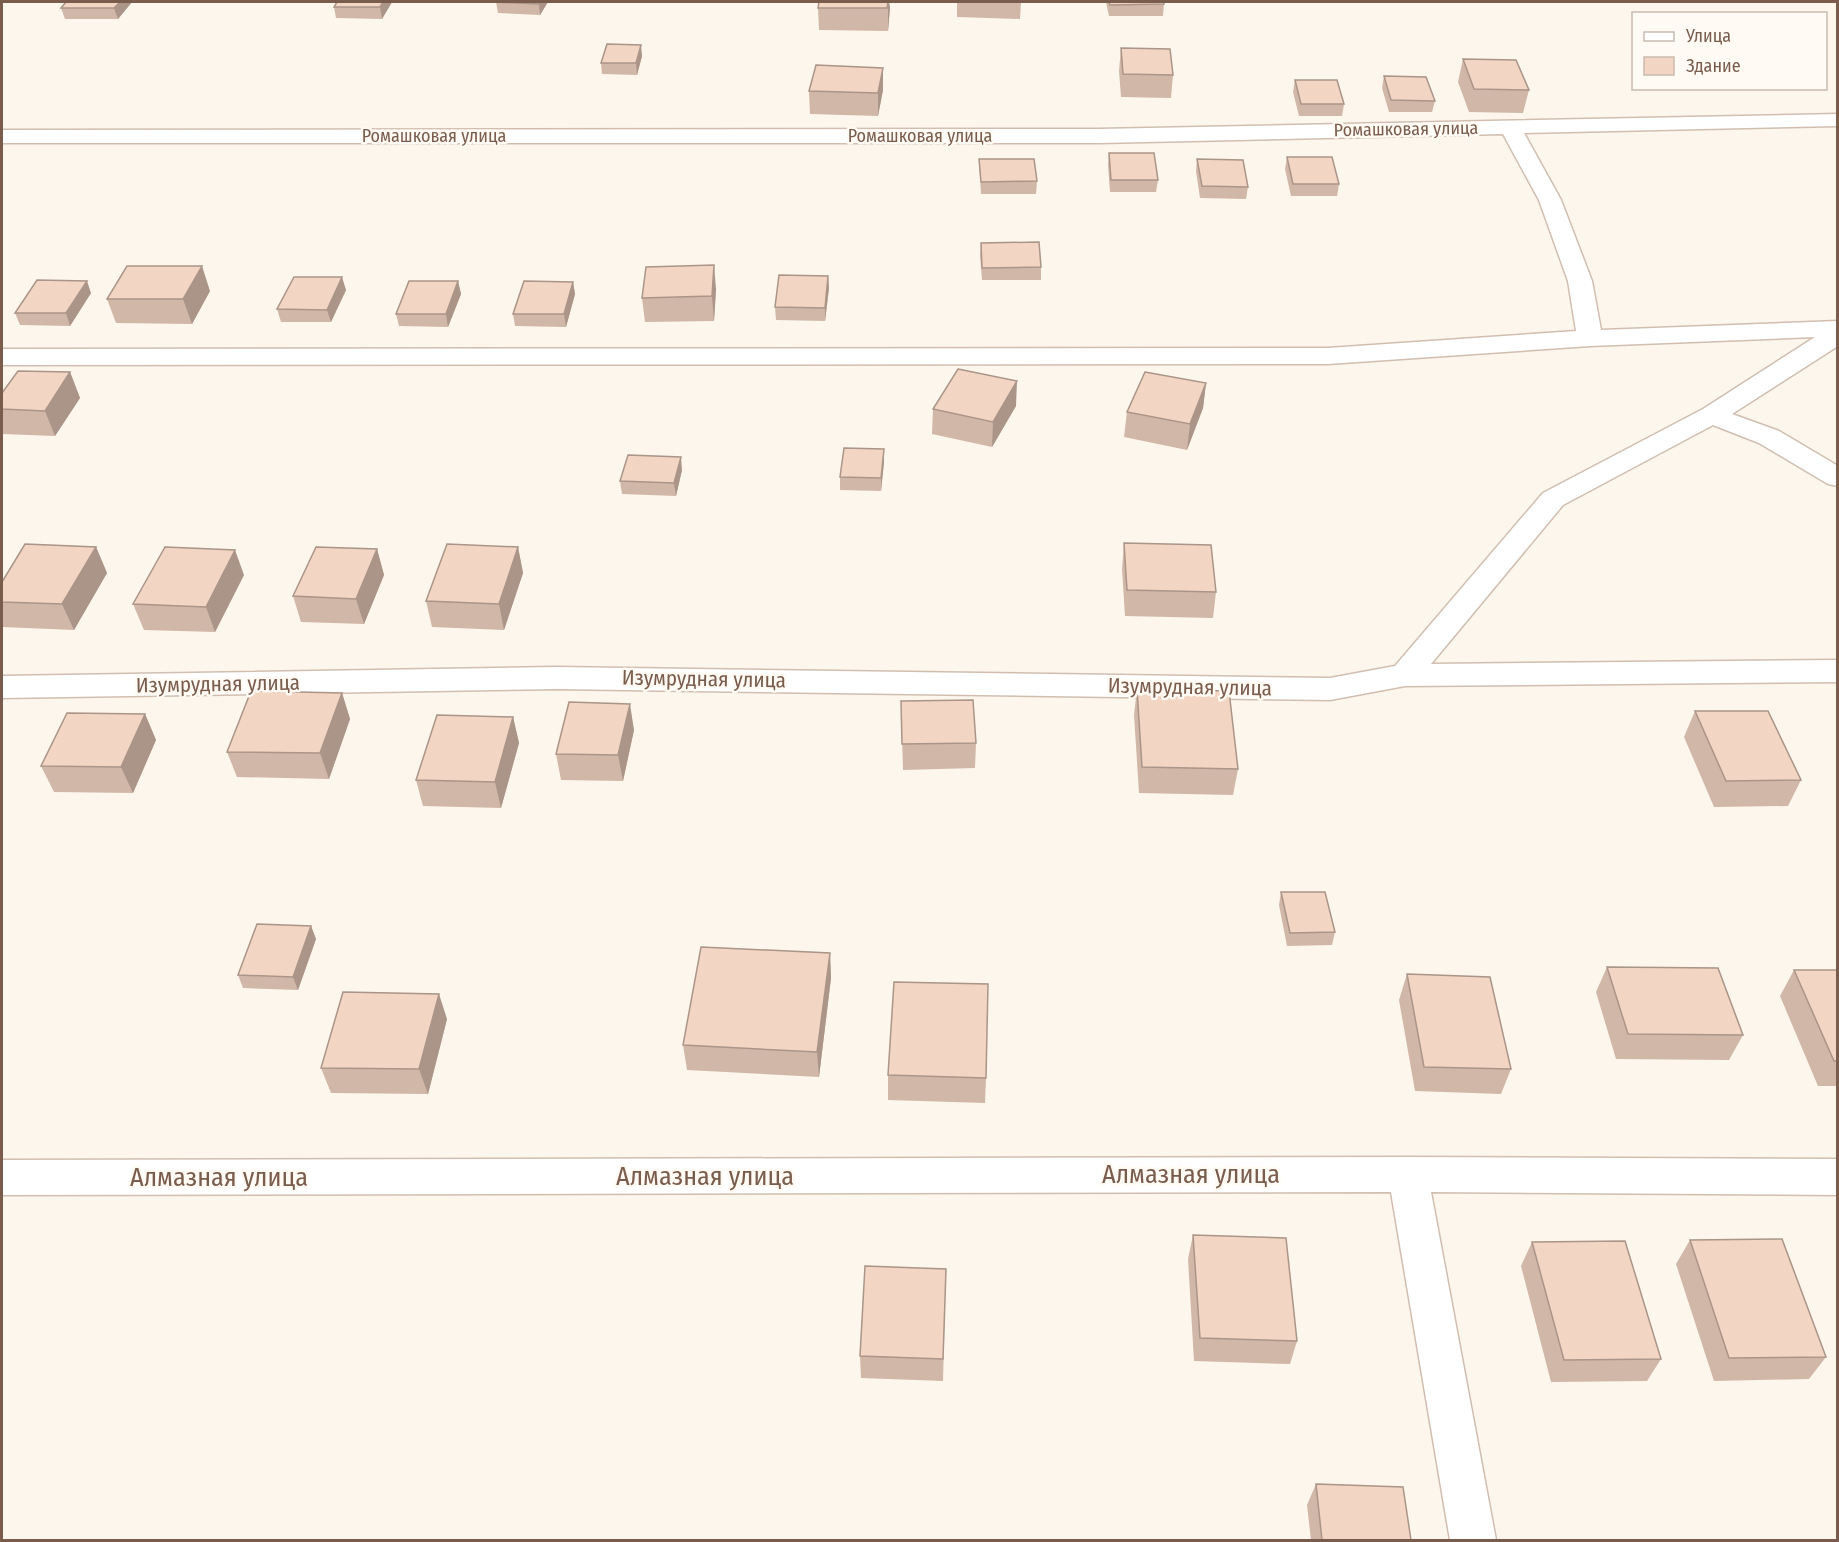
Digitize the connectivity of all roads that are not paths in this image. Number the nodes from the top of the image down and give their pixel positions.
1 (1838, 120) edge
2 (1510, 127) junction
3 (2, 136) edge
4 (1838, 328) edge
5 (1838, 334) edge
6 (1590, 338) junction
7 (2, 357) edge
8 (1712, 414) junction
9 (1838, 478) edge
10 (1838, 671) edge
11 (1404, 675) junction
12 (2, 687) edge
13 (1408, 1174) junction
14 (1838, 1177) edge
15 (2, 1178) edge
16 (1473, 1540) edge

1 - 2 street, Ромашковая улица
2 - 3 street, Ромашковая улица
2 - 6 street
4 - 6 street
5 - 8 street
6 - 7 street
8 - 9 street
8 - 11 street
10 - 11 street, Изумрудная улица
11 - 12 street, Изумрудная улица
13 - 14 street, Алмазная улица
13 - 15 street, Алмазная улица
13 - 16 street

